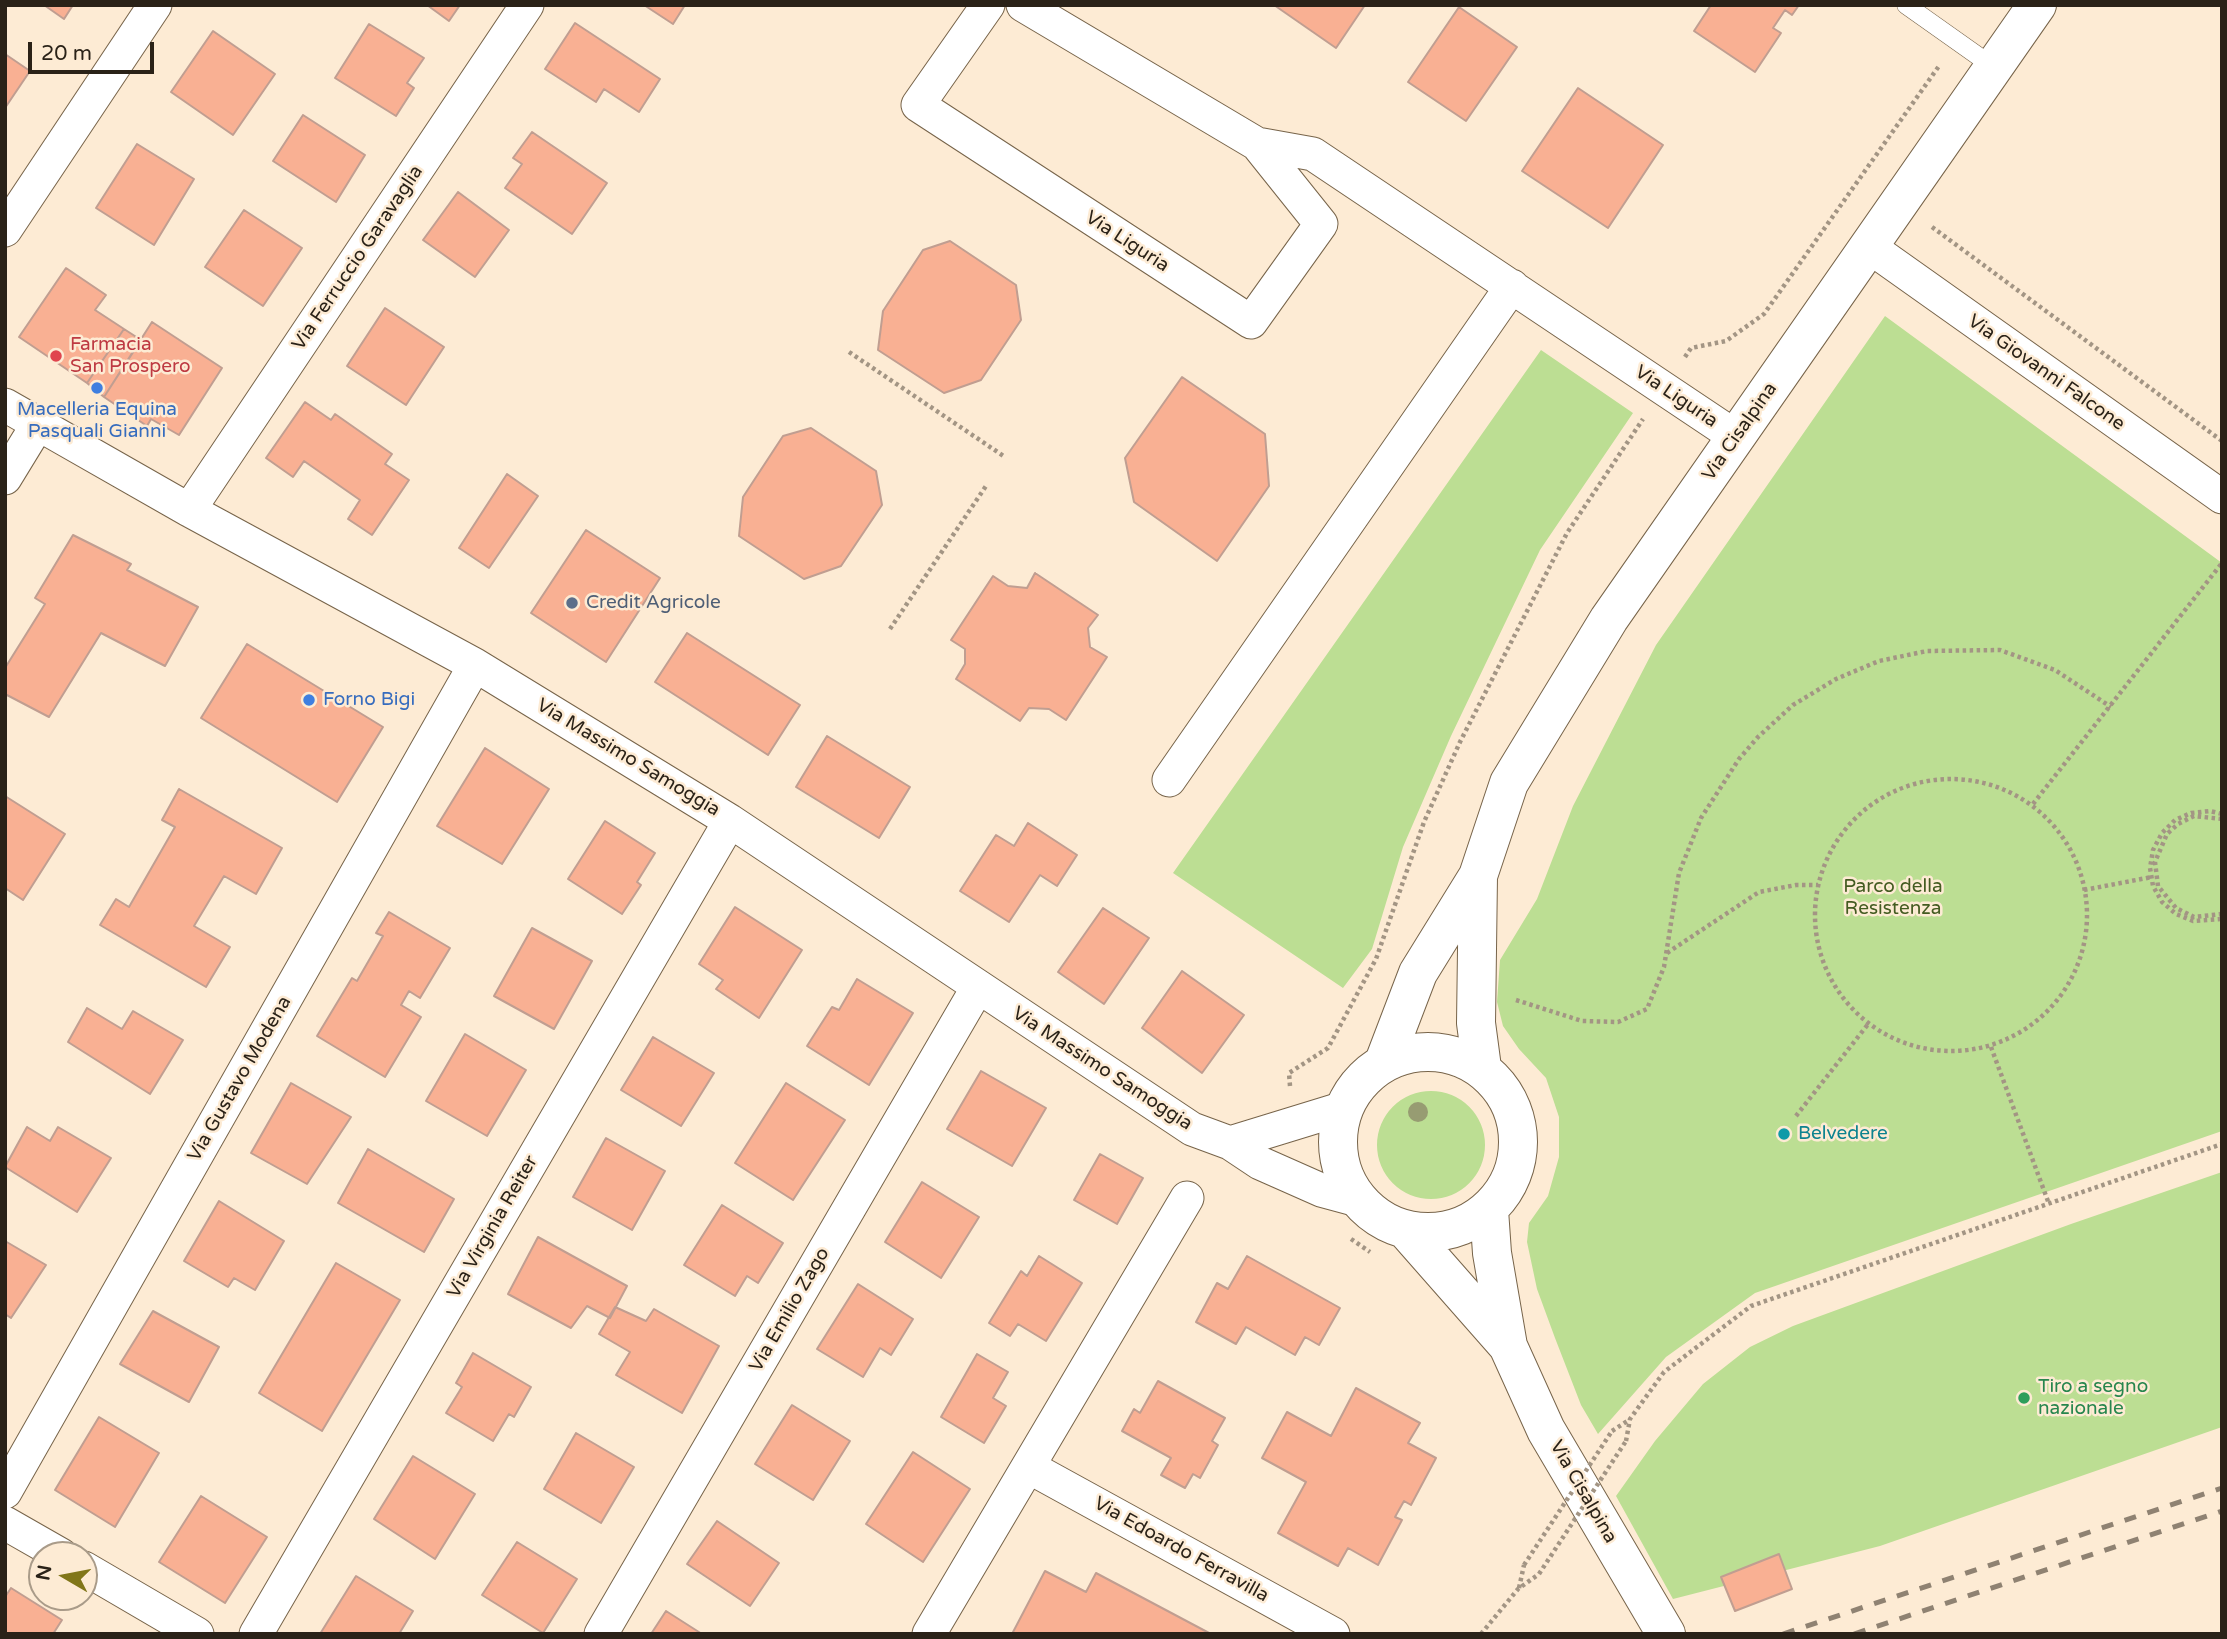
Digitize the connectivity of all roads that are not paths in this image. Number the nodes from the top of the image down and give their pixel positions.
1 (155, 5) edge
2 (527, 5) edge
3 (988, 5) edge
4 (1023, 5) edge
5 (1906, 5) edge
6 (2037, 5) edge
7 (1995, 68) junction
8 (1257, 144) junction
9 (5, 230) edge
10 (1871, 248) junction
11 (1512, 286) junction
12 (5, 405) edge
13 (38, 424) junction
14 (1736, 437) junction
15 (5, 478) edge
16 (2222, 497) edge
17 (188, 510) junction
18 (475, 664) junction
19 (1169, 780) dead end
20 (730, 821) junction
21 (1478, 876) junction
22 (978, 987) junction
23 (1384, 1062) junction
24 (1482, 1068) junction
25 (1344, 1108) junction
26 (1230, 1143) junction
27 (1187, 1198) dead end
28 (1358, 1200) junction
29 (1489, 1210) junction
30 (1406, 1230) junction
31 (1508, 1346) junction
32 (1029, 1467) junction
33 (5, 1492) edge
34 (5, 1523) edge
35 (36, 1541) edge
36 (98, 1576) edge
37 (197, 1634) edge
38 (257, 1634) edge
39 (601, 1634) edge
40 (929, 1634) edge
41 (1333, 1634) edge
42 (1666, 1634) edge

1 - 9 street
2 - 17 street, Via Ferruccio Garavaglia
3 - 8 street, Via Liguria
4 - 8 street, Via Liguria
5 - 7 lane
6 - 7 main road, Via Cisalpina
7 - 10 main road, Via Cisalpina
8 - 11 street, Via Liguria
10 - 14 main road, Via Cisalpina
10 - 16 street, Via Giovanni Falcone
11 - 14 street, Via Liguria
11 - 19 street
12 - 13 street, Via Massimo Samoggia
13 - 15 street
13 - 17 street, Via Massimo Samoggia
14 - 21 main road, Via Cisalpina
17 - 18 street, Via Massimo Samoggia
18 - 20 street, Via Massimo Samoggia
18 - 33 street, Via Gustavo Modena
20 - 22 street, Via Massimo Samoggia
20 - 38 street, Via Virginia Reiter
21 - 23 main road, Via Cisalpina
21 - 24 main road, Via Cisalpina
22 - 26 street, Via Massimo Samoggia
22 - 39 street, Via Emilio Zago
23 - 24 main road, Via Cisalpina
23 - 25 main road, Via Cisalpina
24 - 29 main road, Via Cisalpina
25 - 26 street
25 - 28 main road, Via Cisalpina
26 - 28 street, Via Massimo Samoggia
27 - 32 street
28 - 30 main road, Via Cisalpina
29 - 30 main road, Via Cisalpina
29 - 31 main road, Via Cisalpina
30 - 31 main road, Via Cisalpina
31 - 42 main road, Via Cisalpina
32 - 40 street
32 - 41 street, Via Edoardo Ferravilla
34 - 35 street
36 - 37 street

